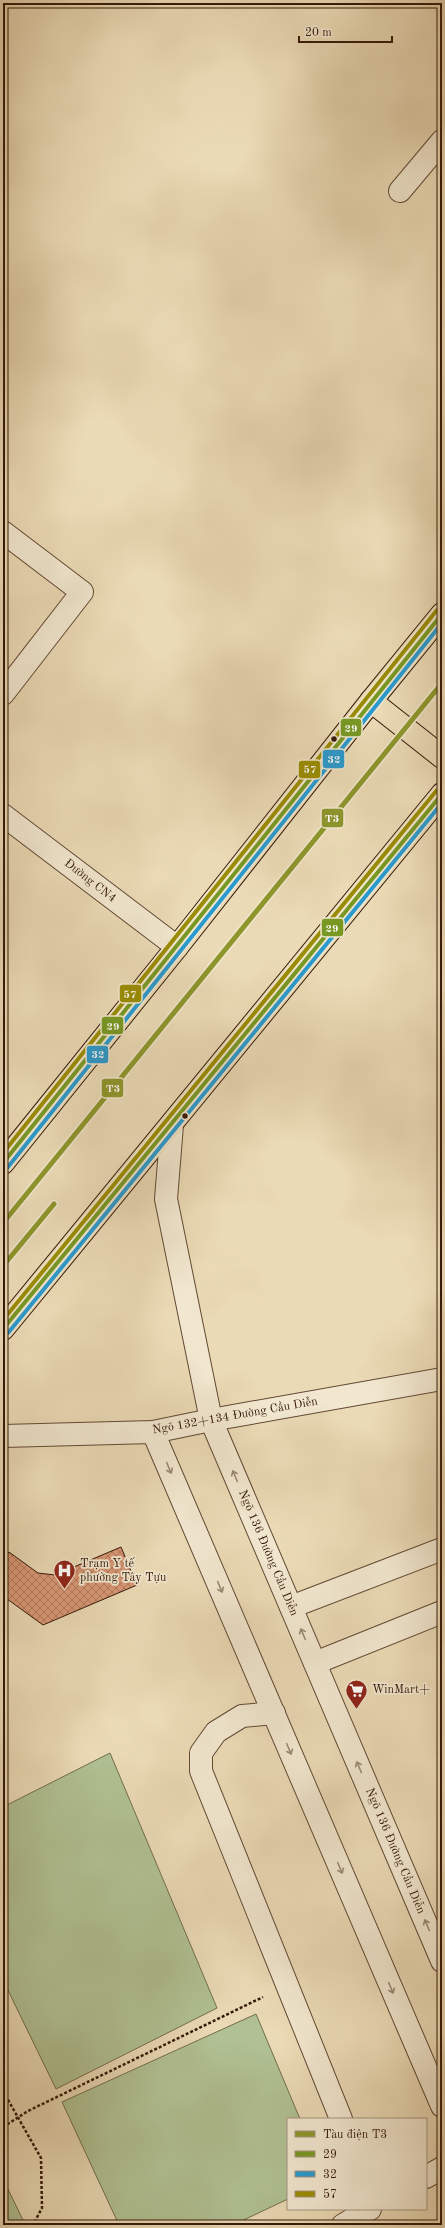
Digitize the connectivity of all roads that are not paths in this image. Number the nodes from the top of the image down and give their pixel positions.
1 (442, 141) edge
2 (400, 191) dead end
3 (3, 532) edge
4 (442, 614) edge
5 (3, 694) edge
6 (371, 701) junction
7 (442, 757) edge
8 (442, 794) edge
9 (3, 815) edge
10 (177, 947) junction
11 (172, 1125) junction
12 (3, 1164) edge
13 (3, 1329) edge
14 (442, 1379) edge
15 (212, 1420) junction
16 (153, 1432) junction
17 (3, 1436) edge
18 (442, 1549) edge
19 (291, 1607) junction
20 (442, 1612) edge
21 (315, 1663) junction
22 (274, 1713) junction
23 (442, 1961) edge
24 (442, 2106) edge
25 (341, 2118) edge
26 (442, 2168) edge
27 (427, 2176) edge
28 (368, 2210) edge
29 (343, 2225) edge

1 - 2 street
3 - 5 street
4 - 6 highway
6 - 7 highway
6 - 10 highway
8 - 11 highway
9 - 10 street, Đường CN4
10 - 12 highway
11 - 13 highway
11 - 15 street, Ngõ 136 Đường Cầu Diễn
14 - 15 street, Ngõ 132+134 Đường Cầu Diễn
15 - 16 street, Ngõ 132+134 Đường Cầu Diễn
19 -> 15 street, Ngõ 136 Đường Cầu Diễn
16 - 17 street, Ngõ 132+134 Đường Cầu Diễn
16 -> 22 street
18 - 19 street
21 -> 19 street, Ngõ 136 Đường Cầu Diễn
20 - 21 street
23 -> 21 street, Ngõ 136 Đường Cầu Diễn
22 -> 24 street
22 - 25 street
26 - 27 street
28 - 29 street

